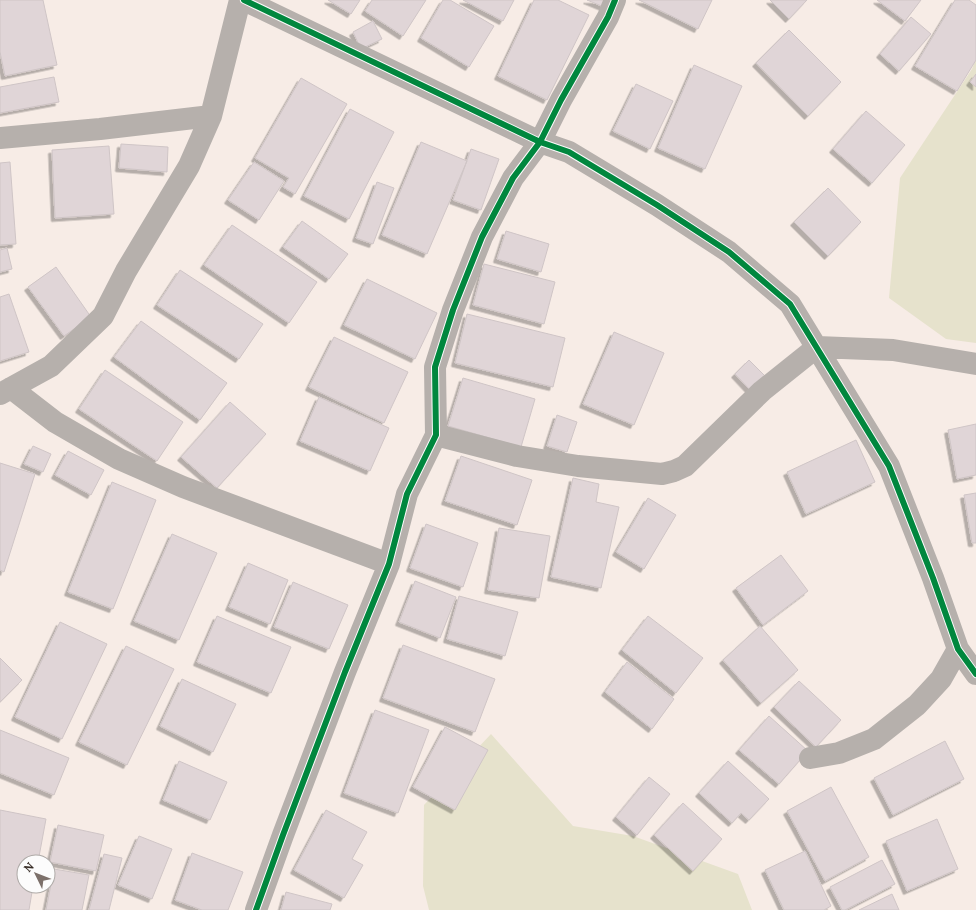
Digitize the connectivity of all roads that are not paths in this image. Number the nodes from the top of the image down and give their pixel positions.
1 (240, 0) edge
2 (244, 0) edge
3 (615, 0) edge
4 (211, 116) junction
5 (0, 138) edge
6 (540, 142) junction
7 (817, 347) junction
8 (976, 364) edge
9 (5, 391) edge
10 (436, 435) junction
11 (389, 564) junction
12 (958, 649) junction
13 (976, 674) edge
14 (810, 758) dead end
15 (256, 910) edge

1 - 4 street
2 - 6 street
3 - 6 street
4 - 5 street
4 - 9 street
6 - 7 street
6 - 10 street
7 - 8 street
7 - 10 street
7 - 12 street
9 - 11 street
10 - 11 street
11 - 15 street
12 - 13 street
12 - 14 street

